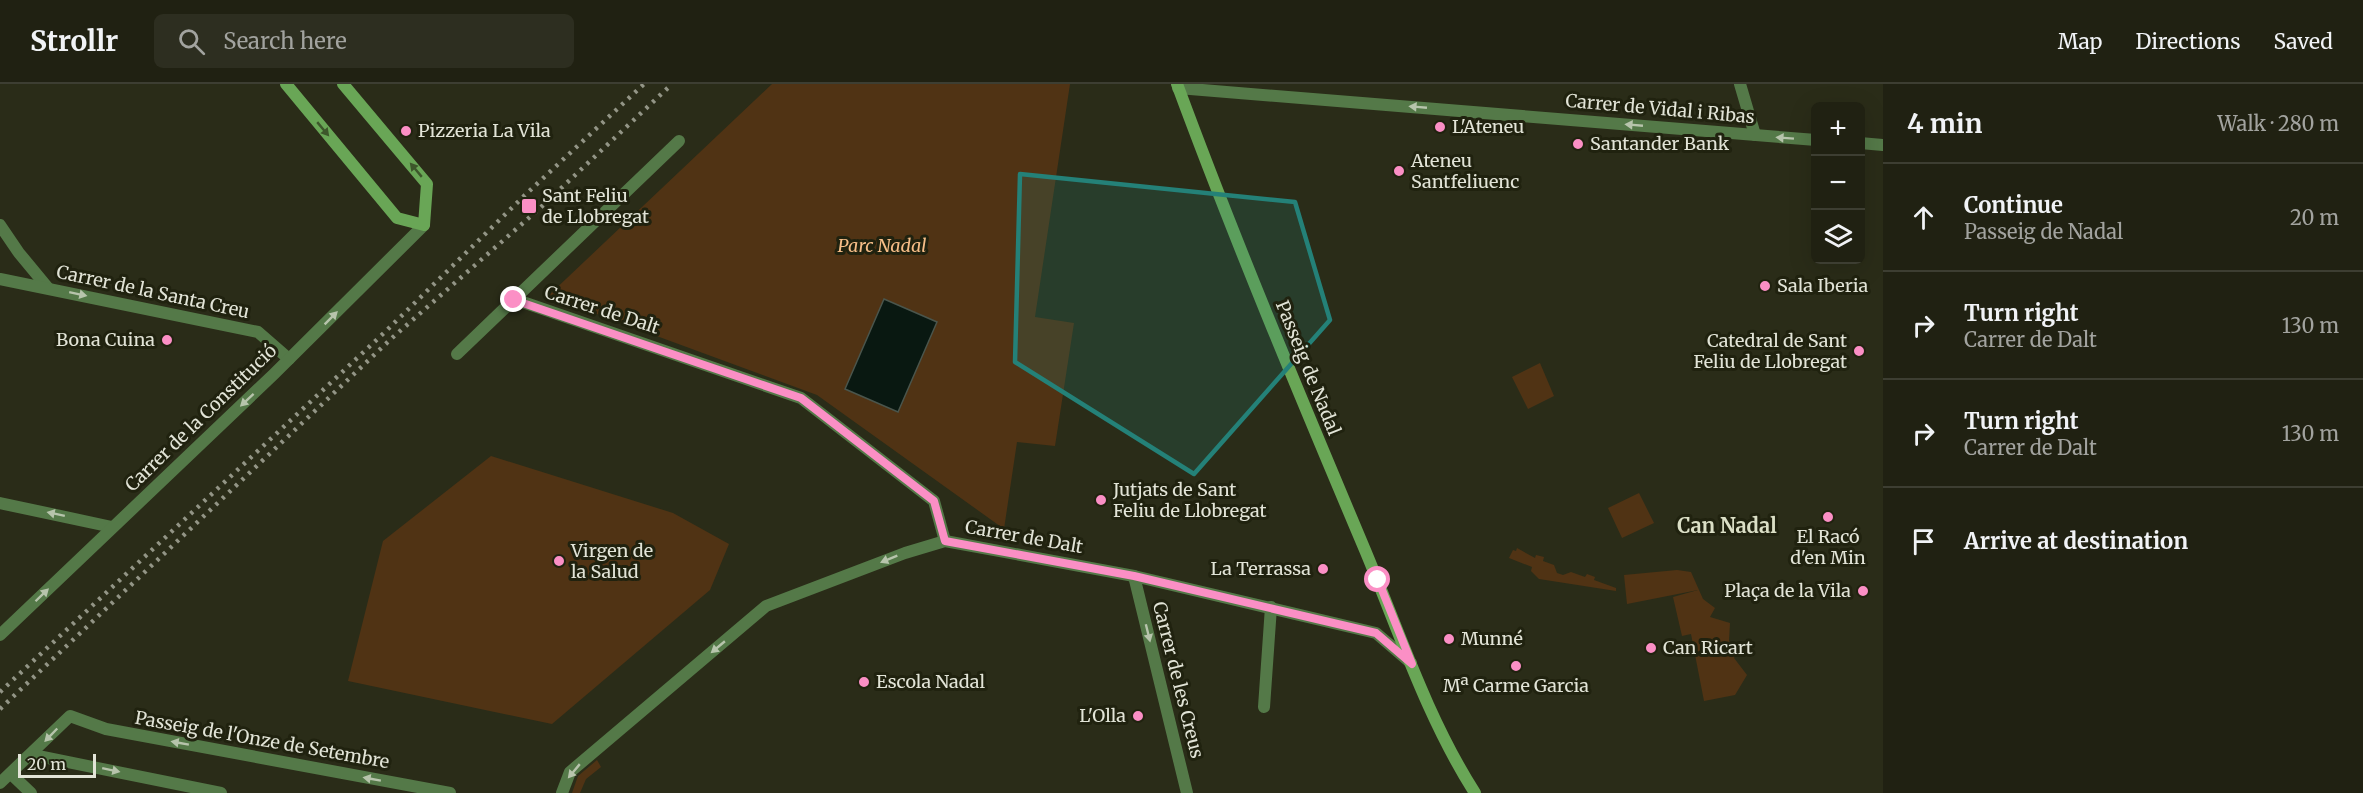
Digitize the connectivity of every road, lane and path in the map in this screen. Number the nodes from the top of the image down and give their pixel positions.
1 (286, 84) edge
2 (343, 84) edge
3 (1740, 84) edge
4 (1177, 86) edge
5 (1755, 135) junction
6 (1811, 140) edge
7 (679, 141) dead end
8 (1865, 143) edge
9 (1883, 145) edge
10 (0, 225) edge
11 (424, 225) junction
12 (0, 279) edge
13 (48, 288) junction
14 (514, 300) junction
15 (457, 354) dead end
16 (289, 359) junction
17 (0, 503) edge
18 (112, 527) junction
19 (945, 541) junction
20 (1134, 576) junction
21 (1271, 608) junction
22 (0, 635) edge
23 (1412, 664) junction
24 (1264, 707) dead end
25 (33, 755) junction
26 (11, 774) junction
27 (0, 783) edge
28 (31, 793) edge
29 (221, 793) edge
30 (450, 793) edge
31 (562, 793) edge
32 (1187, 793) edge
33 (1475, 793) edge

1 -> 11 street
11 -> 2 street
3 - 5 street
5 -> 4 street, Carrer de Vidal i Ribas
4 - 23 street, Passeig de Nadal
6 -> 5 street, Carrer de Vidal i Ribas
7 - 14 street
8 - 9 street
10 - 13 street
16 -> 11 street, Carrer de la Constitució
12 - 13 street, Carrer de la Santa Creu
13 -> 16 street, Carrer de la Santa Creu
14 - 15 street
14 - 19 street, Carrer de Dalt
16 -> 18 street, Carrer de la Constitució
18 -> 17 street
22 -> 18 street, Carrer de la Constitució
19 - 20 street, Carrer de Dalt
19 -> 31 street
20 - 21 street, Carrer de Dalt
20 -> 32 street, Carrer de les Creus
21 - 23 street, Carrer de Dalt
21 - 24 street
23 - 33 street, Passeig de Nadal
25 - 26 street
25 -> 29 street
30 -> 25 street, Passeig de l'Onze de Setembre
26 - 27 street
26 - 28 street

